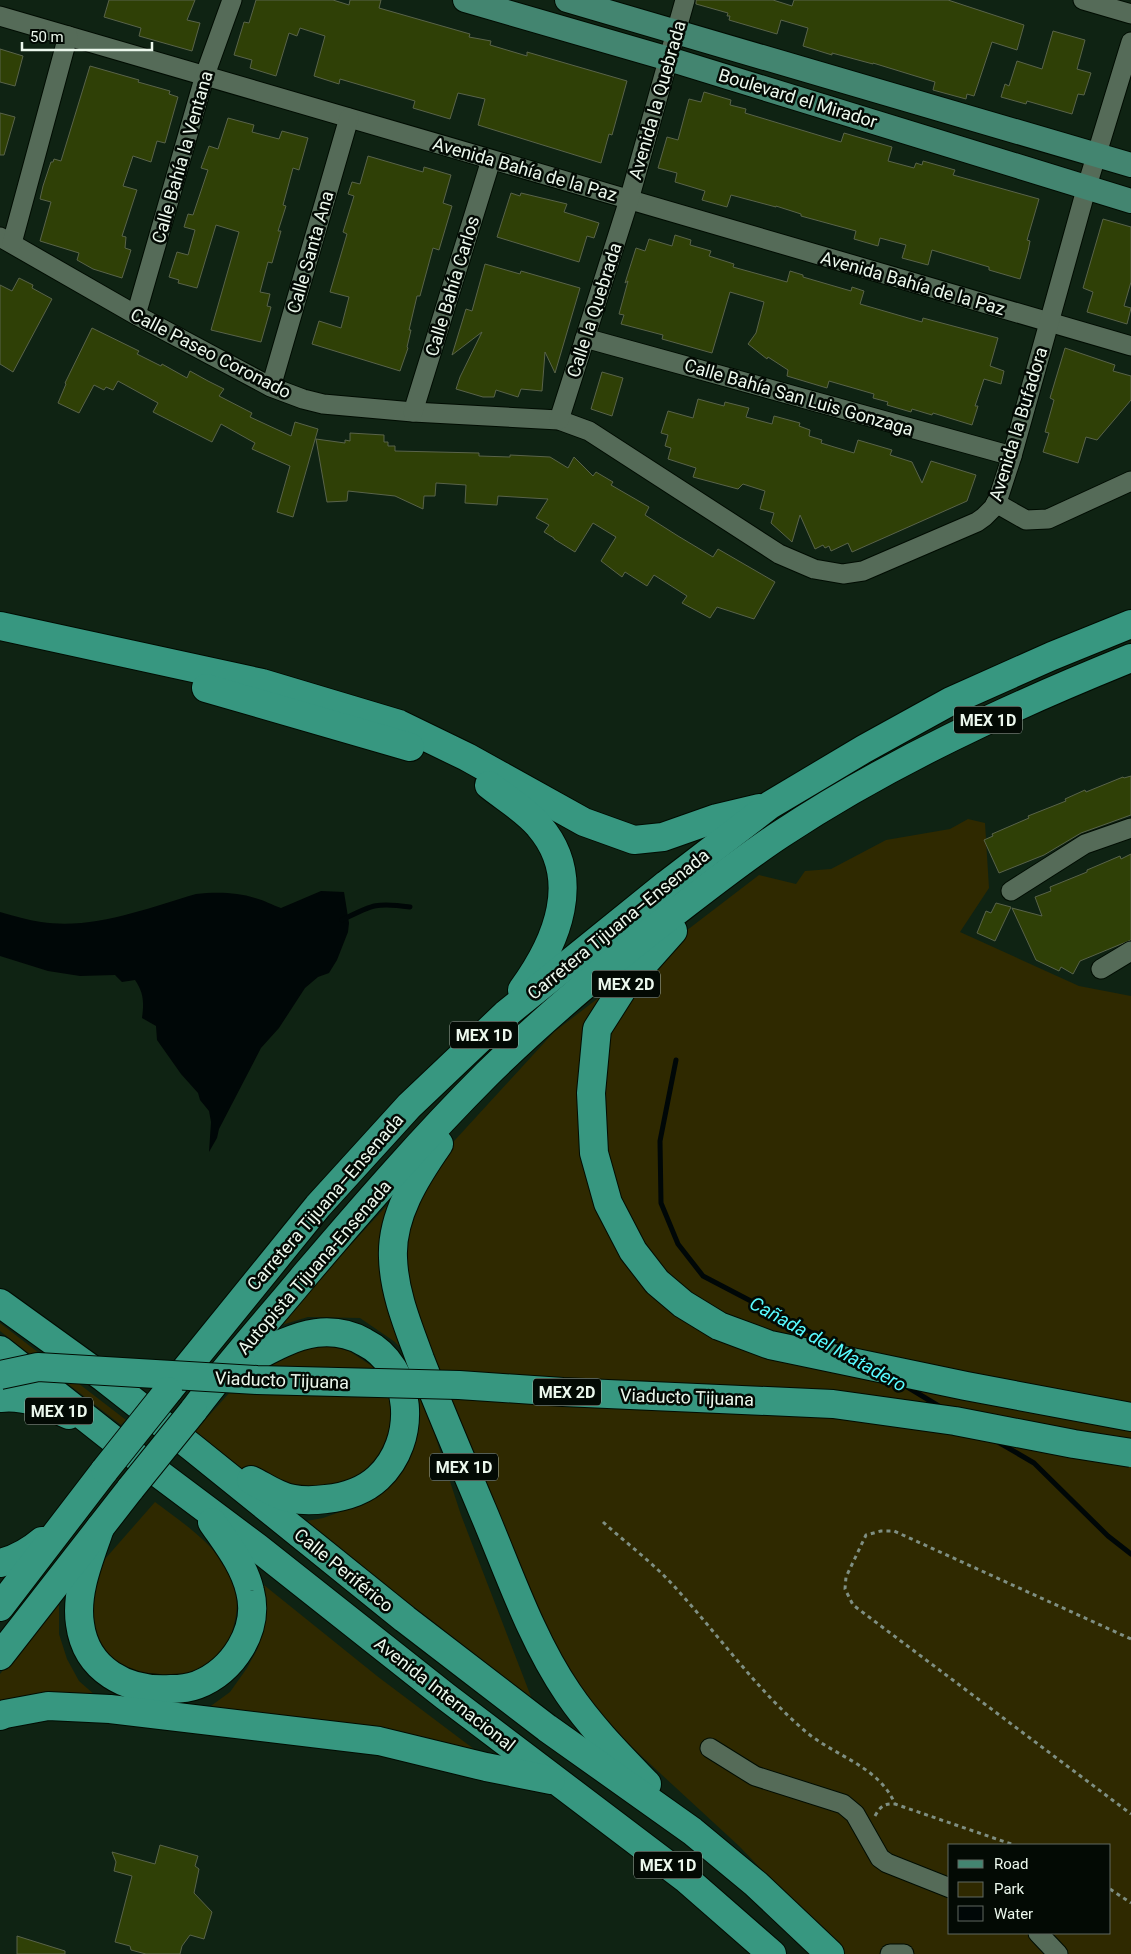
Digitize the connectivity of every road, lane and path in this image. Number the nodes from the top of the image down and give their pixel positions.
1 (232, 0) edge
2 (465, 0) edge
3 (567, 0) edge
4 (685, 0) edge
5 (1083, 0) edge
6 (1131, 14) edge
7 (0, 16) edge
8 (676, 32) junction
9 (68, 36) junction
10 (1131, 42) edge
11 (669, 59) junction
12 (204, 75) junction
13 (349, 118) junction
14 (1097, 154) junction
15 (491, 160) junction
16 (1131, 165) edge
17 (1087, 186) junction
18 (630, 200) junction
19 (1131, 201) edge
20 (6, 240) edge
21 (136, 315) junction
22 (1049, 322) junction
23 (585, 338) junction
24 (1131, 346) edge
25 (271, 387) junction
26 (413, 412) junction
27 (559, 420) junction
28 (1012, 456) junction
29 (1131, 481) edge
30 (996, 503) junction
31 (1131, 624) edge
32 (0, 626) edge
33 (0, 641) edge
34 (1131, 658) edge
35 (770, 805) junction
36 (1131, 828) edge
37 (749, 856) junction
38 (1011, 891) dead end
39 (1131, 951) edge
40 (1101, 969) dead end
41 (506, 1014) junction
42 (488, 1073) junction
43 (0, 1303) edge
44 (0, 1350) edge
45 (0, 1375) edge
46 (218, 1377) junction
47 (0, 1398) edge
48 (1131, 1417) edge
49 (114, 1440) junction
50 (193, 1448) junction
51 (1131, 1452) edge
52 (200, 1504) junction
53 (71, 1515) junction
54 (603, 1522) dead end
55 (100, 1528) junction
56 (0, 1563) edge
57 (0, 1607) edge
58 (1131, 1639) edge
59 (0, 1656) edge
60 (0, 1716) edge
61 (710, 1748) dead end
62 (559, 1781) junction
63 (895, 1804) junction
64 (1131, 1814) edge
65 (692, 1831) junction
66 (866, 1835) junction
67 (1011, 1844) edge
68 (948, 1887) edge
69 (1111, 1890) edge
70 (1131, 1903) edge
71 (1039, 1934) edge
72 (772, 1954) edge
73 (830, 1954) edge
74 (890, 1954) edge
75 (904, 1954) edge
76 (1058, 1954) edge

1 - 12 street, Calle Bahía la Ventana
2 - 11 main road, Boulevard el Mirador
3 - 8 main road, Boulevard el Mirador
4 - 8 street, Avenida la Quebrada
5 - 6 street
7 - 9 street, Avenida Bahía de la Paz
8 - 11 street, Avenida la Quebrada
8 - 14 main road, Boulevard el Mirador
9 - 12 street, Avenida Bahía de la Paz
9 - 20 street
10 - 14 street, Avenida la Bufadora
11 - 17 main road, Boulevard el Mirador
11 - 18 street, Avenida la Quebrada
12 - 13 street, Avenida Bahía de la Paz
12 - 21 street, Calle Bahía la Ventana
13 - 15 street, Avenida Bahía de la Paz
13 - 25 street, Calle Santa Ana
14 - 16 main road, Boulevard el Mirador
14 - 17 street, Avenida la Bufadora
15 - 18 street, Avenida Bahía de la Paz
15 - 26 street, Calle Bahía Carlos
17 - 19 main road, Boulevard el Mirador
17 - 22 street, Avenida la Bufadora
18 - 22 street, Avenida Bahía de la Paz
18 - 23 street, Calle la Quebrada
20 - 21 street, Calle Paseo Coronado
21 - 25 street, Calle Paseo Coronado
22 - 24 street, Avenida Bahía de la Paz
22 - 28 street, Avenida la Bufadora
23 - 27 street, Calle la Quebrada
23 - 28 street, Calle Bahía San Luis Gonzaga
25 - 26 street, Calle Paseo Coronado
26 - 27 street, Calle Paseo Coronado
27 - 30 street, Avenida la Bufadora
28 - 30 street, Avenida la Bufadora
29 - 30 street
31 - 35 highway, Carretera Tijuana–Ensenada / MEX 1D
32 - 35 highway
33 - 41 highway
34 - 37 highway, Carretera Tijuana–Ensenada / MEX 1D
35 - 41 highway, Carretera Tijuana–Ensenada / MEX 1D
36 - 38 street
37 - 42 highway, Carretera Tijuana–Ensenada / MEX 1D
37 - 48 highway, MEX 2D
39 - 40 street
41 - 53 highway, Carretera Tijuana–Ensenada / MEX 1D, bridge
42 - 46 highway, Autopista Tijuana-Ensenada
42 - 65 highway, MEX 1D
43 - 50 highway, Calle Periférico
44 - 49 highway
45 - 51 highway, Viaducto Tijuana / MEX 2D, bridge
46 - 50 highway
46 - 55 highway, Autopista Tijuana-Ensenada, bridge
47 - 49 highway, MEX 1D
49 - 52 highway, Avenida Internacional / MEX 1D
50 - 65 highway, Calle Periférico
52 - 55 highway
52 - 62 highway, Avenida Internacional / MEX 1D
53 - 56 highway, MEX 1D
53 - 57 highway
54 - 63 path
55 - 59 highway, Autopista Tijuana-Ensenada
58 - 64 path
60 - 62 highway
61 - 66 street
62 - 72 highway, Avenida Internacional / MEX 1D
63 - 66 path
63 - 67 path
65 - 73 highway, MEX 1D
66 - 68 street
69 - 70 path
71 - 76 street
74 - 75 street

